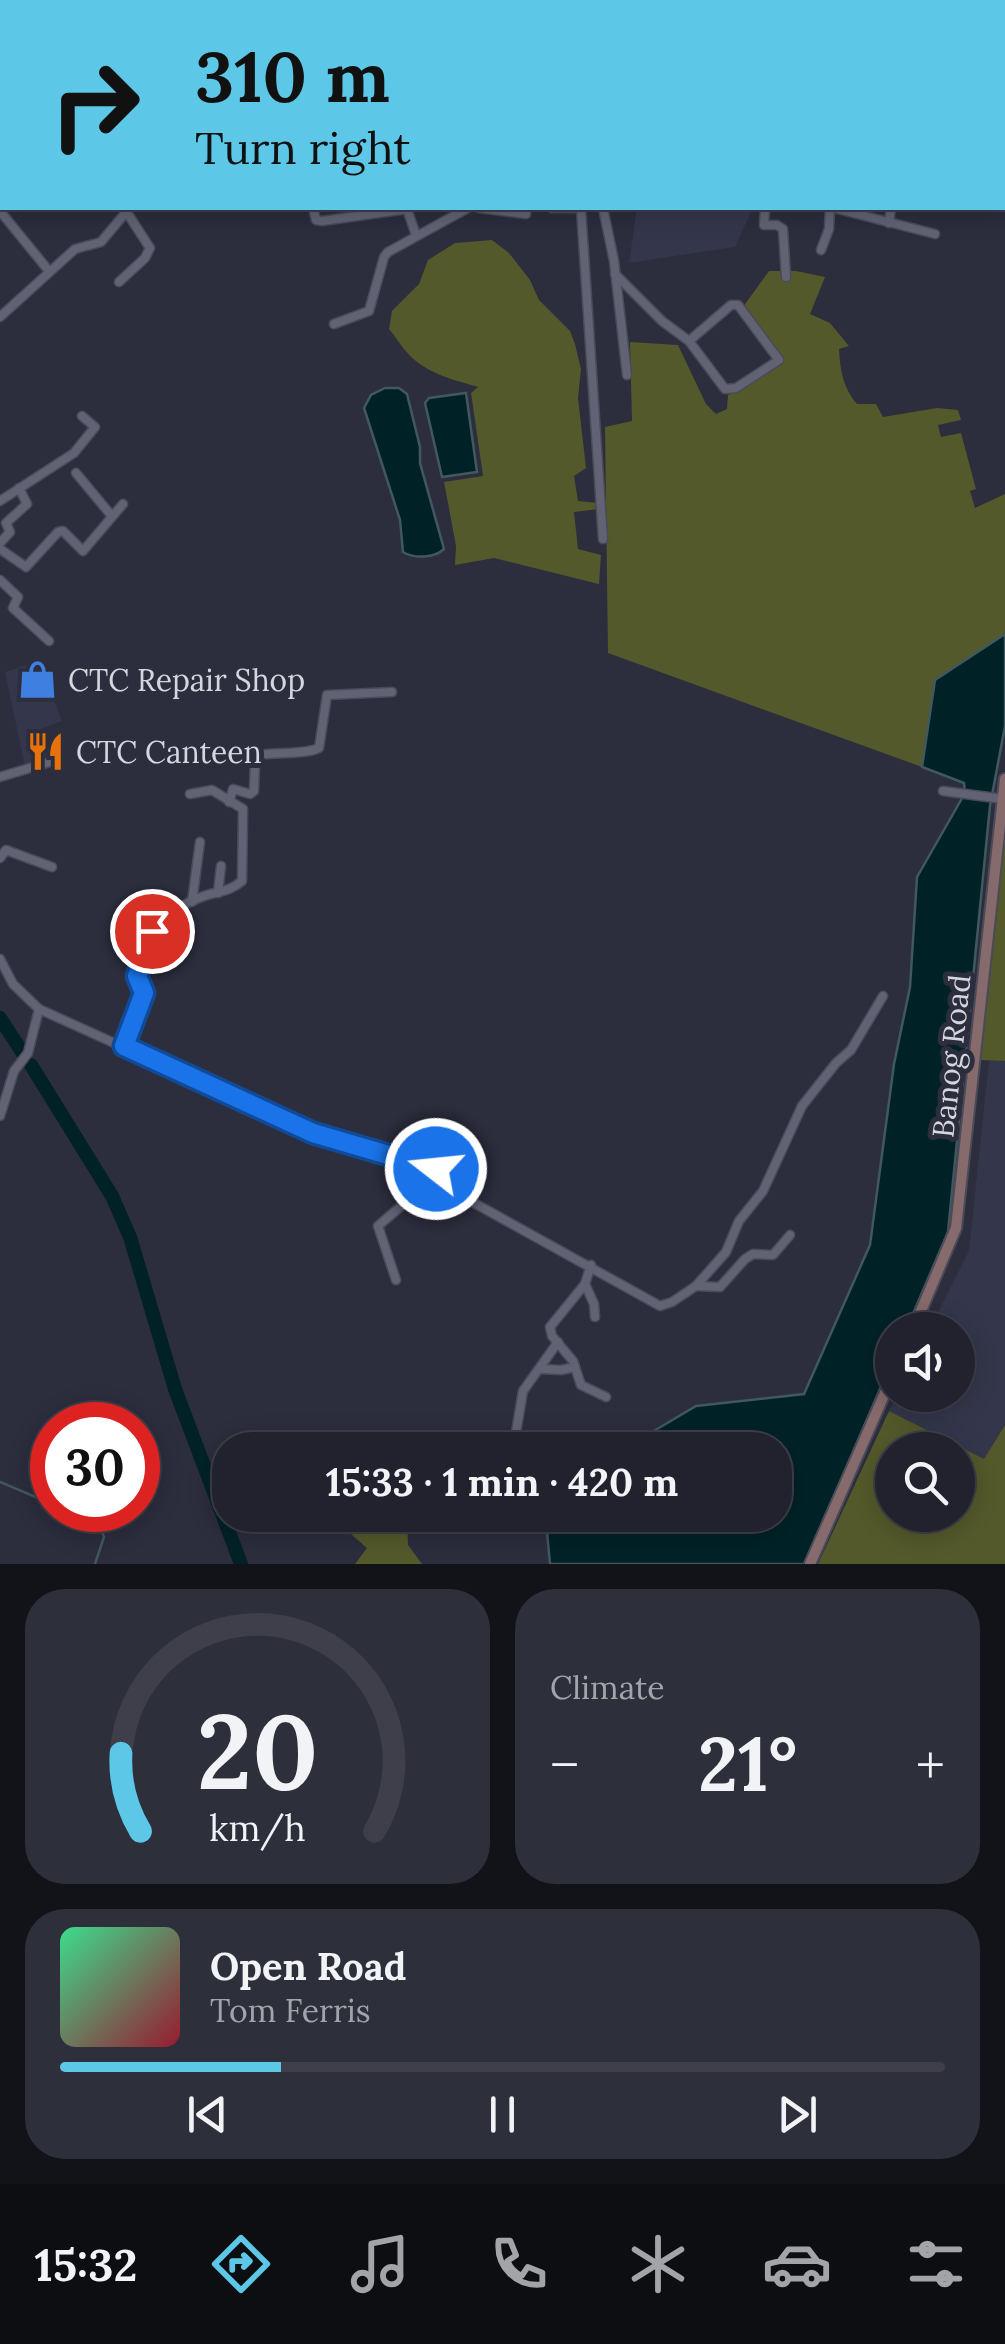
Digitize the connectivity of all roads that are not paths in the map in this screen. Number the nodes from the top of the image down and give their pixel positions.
1 (1, 210) edge
2 (124, 210) edge
3 (126, 210) edge
4 (313, 210) edge
5 (408, 210) edge
6 (408, 210) edge
7 (464, 210) edge
8 (494, 210) edge
9 (525, 210) edge
10 (582, 210) edge
11 (603, 210) edge
12 (765, 210) edge
13 (832, 210) edge
14 (839, 210) edge
15 (890, 210) edge
16 (888, 224) junction
17 (936, 234) dead end
18 (416, 235) junction
19 (821, 250) dead end
20 (49, 271) junction
21 (615, 274) junction
22 (786, 277) dead end
23 (119, 282) dead end
24 (0, 317) edge
25 (334, 324) dead end
26 (689, 341) junction
27 (627, 375) dead end
28 (82, 416) dead end
29 (76, 473) dead end
30 (20, 488) junction
31 (0, 500) edge
32 (123, 504) dead end
33 (111, 516) junction
34 (603, 538) dead end
35 (3, 549) edge
36 (0, 563) edge
37 (0, 580) edge
38 (50, 641) dead end
39 (392, 692) dead end
40 (50, 762) dead end
41 (0, 777) edge
42 (1005, 779) edge
43 (943, 790) dead end
44 (190, 794) dead end
45 (998, 798) edge
46 (229, 802) junction
47 (200, 842) dead end
48 (0, 858) edge
49 (221, 866) dead end
50 (52, 867) dead end
51 (218, 894) junction
52 (192, 902) junction
53 (0, 959) edge
54 (883, 996) dead end
55 (40, 1010) junction
56 (124, 1046) junction
57 (0, 1076) edge
58 (11, 1079) junction
59 (1, 1105) edge
60 (0, 1116) edge
61 (450, 1170) dead end
62 (434, 1172) junction
63 (790, 1235) dead end
64 (591, 1265) junction
65 (396, 1280) dead end
66 (585, 1284) junction
67 (696, 1286) junction
68 (921, 1312) edge
69 (596, 1317) dead end
70 (558, 1342) junction
71 (575, 1367) junction
72 (540, 1369) junction
73 (606, 1397) dead end
74 (877, 1412) edge
75 (515, 1432) edge
76 (810, 1564) edge

1 - 20 street
2 - 20 street
3 - 23 street
4 - 5 street
6 - 18 street
7 - 18 street
8 - 9 street
10 - 34 street
11 - 21 street
12 - 22 street
13 - 19 street
14 - 16 street
15 - 16 street
16 - 17 street
18 - 25 street
20 - 24 street
21 - 26 street
21 - 27 street
26 - 26 street
28 - 30 street
29 - 33 street
30 - 31 street
30 - 35 street
32 - 33 street
33 - 35 street
35 - 36 street
37 - 38 street
39 - 46 street
40 - 41 street
42 - 45 street, Banog Road
43 - 45 street
44 - 46 street
45 - 68 street, Banog Road
46 - 51 street
47 - 52 street
48 - 50 street
49 - 51 street
51 - 52 street
52 - 56 street
53 - 55 street
54 - 67 street
55 - 56 street
55 - 58 street
56 - 62 street
57 - 58 street
58 - 59 street
59 - 60 street
61 - 62 street
62 - 64 street
62 - 65 street
63 - 67 street
64 - 66 street
64 - 67 street
66 - 69 street
66 - 70 street
70 - 71 street
70 - 72 street
71 - 72 street
71 - 73 street
72 - 75 street
74 - 76 street

